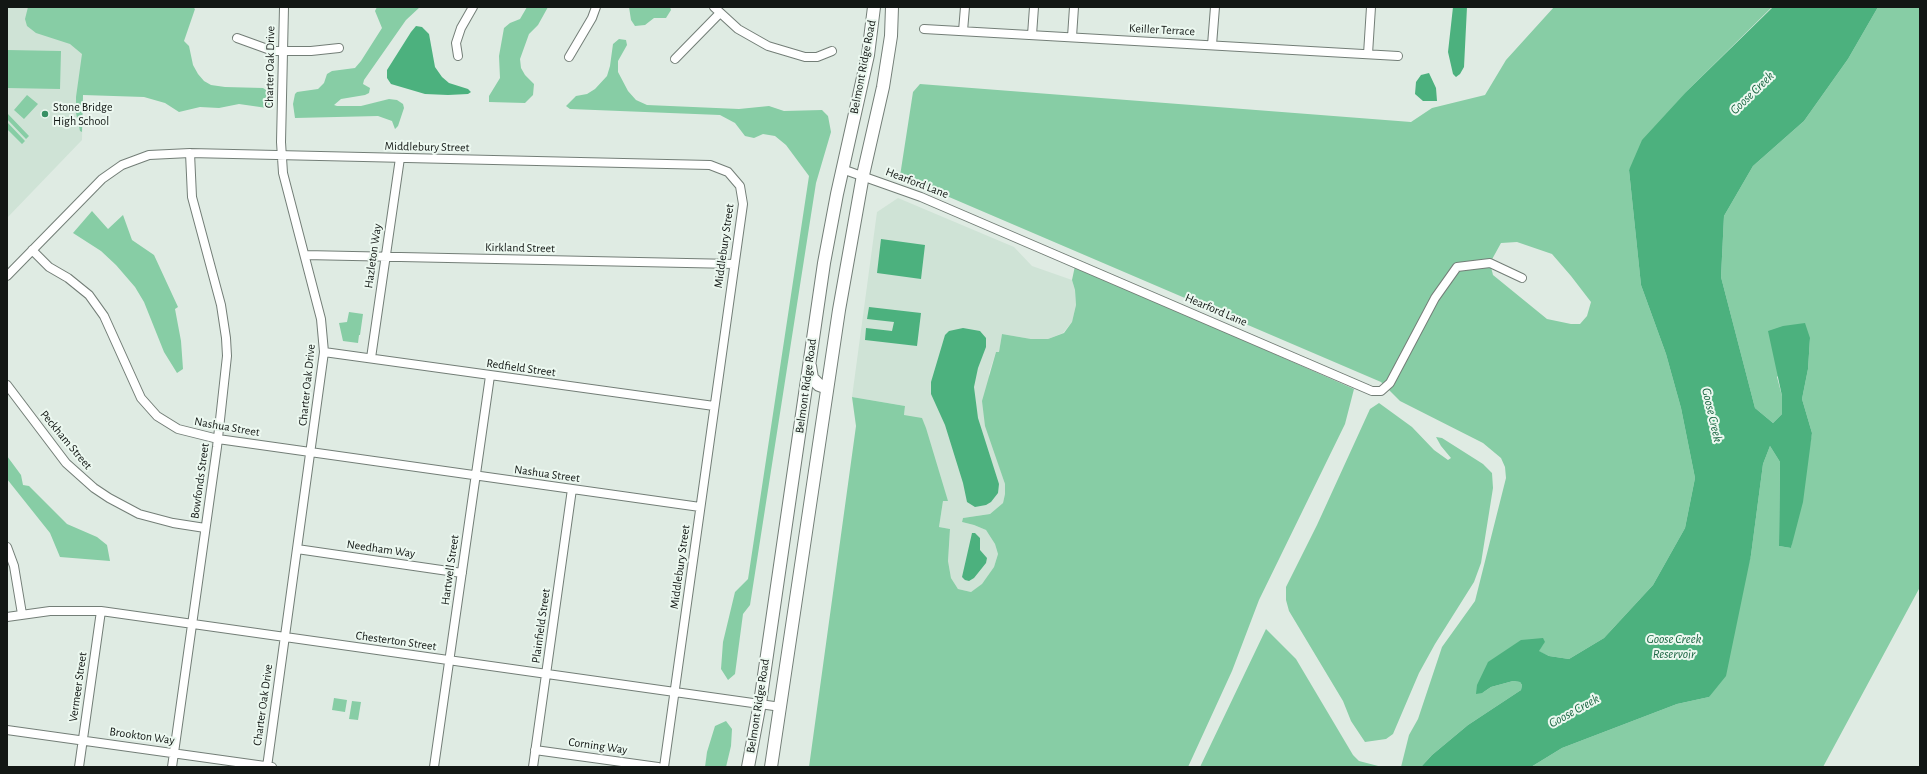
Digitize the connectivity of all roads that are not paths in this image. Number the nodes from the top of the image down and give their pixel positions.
1 (284, 7) edge
2 (473, 7) edge
3 (596, 7) edge
4 (714, 7) edge
5 (874, 7) edge
6 (892, 7) edge
7 (965, 7) edge
8 (1034, 7) edge
9 (1074, 7) edge
10 (1214, 7) edge
11 (1371, 7) edge
12 (720, 14) junction
13 (924, 29) dead end
14 (963, 31) junction
15 (1032, 35) junction
16 (1072, 37) junction
17 (237, 38) dead end
18 (1212, 45) junction
19 (339, 48) dead end
20 (832, 51) dead end
21 (283, 52) junction
22 (1368, 54) junction
23 (458, 56) dead end
24 (1398, 56) dead end
25 (569, 57) dead end
26 (675, 59) dead end
27 (190, 153) junction
28 (282, 156) junction
29 (400, 158) junction
30 (842, 169) junction
31 (863, 175) junction
32 (32, 250) junction
33 (305, 255) junction
34 (385, 257) junction
35 (734, 264) junction
36 (7, 276) edge
37 (1522, 278) dead end
38 (324, 352) junction
39 (371, 358) junction
40 (809, 358) junction
41 (490, 376) junction
42 (7, 385) edge
43 (827, 388) junction
44 (714, 406) junction
45 (218, 439) junction
46 (311, 452) junction
47 (476, 476) junction
48 (572, 489) junction
49 (700, 507) junction
50 (205, 528) junction
51 (7, 547) edge
52 (297, 549) junction
53 (462, 573) junction
54 (101, 611) junction
55 (22, 614) junction
56 (7, 617) edge
57 (192, 624) junction
58 (285, 637) junction
59 (449, 661) junction
60 (546, 675) junction
61 (675, 693) junction
62 (760, 703) junction
63 (781, 707) junction
64 (7, 730) edge
65 (83, 739) junction
66 (535, 750) junction
67 (174, 752) junction
68 (79, 767) edge
69 (172, 767) edge
70 (269, 767) edge
71 (434, 767) edge
72 (533, 767) edge
73 (658, 767) edge
74 (664, 767) edge
75 (748, 767) edge
76 (771, 767) edge

1 - 21 street, Charter Oak Drive
2 - 23 street
3 - 25 street
4 - 12 street
5 - 30 main road, Belmont Ridge Road
6 - 31 main road, Belmont Ridge Road
7 - 14 street
8 - 15 street
9 - 16 street
10 - 18 street
11 - 22 street
12 - 20 street
12 - 26 street
13 - 14 street, Keiller Terrace
14 - 15 street, Keiller Terrace
15 - 16 street, Keiller Terrace
16 - 18 street, Keiller Terrace
17 - 21 street
18 - 22 street, Keiller Terrace
19 - 21 street
21 - 28 street, Charter Oak Drive
22 - 24 street, Keiller Terrace
27 - 28 street, Middlebury Street
27 - 32 street
27 - 45 street, Bowfonds Street
28 - 29 street, Middlebury Street
28 - 33 street, Charter Oak Drive
29 - 34 street, Hazleton Way
29 - 35 street, Middlebury Street
30 - 31 street, Hearford Lane
30 - 40 main road, Belmont Ridge Road
31 - 37 street, Hearford Lane
31 - 43 main road, Belmont Ridge Road
32 - 36 street
32 - 45 street, Nashua Street
33 - 34 street, Kirkland Street
33 - 38 street, Charter Oak Drive
34 - 35 street, Kirkland Street
34 - 39 street, Hazleton Way
35 - 44 street, Middlebury Street
38 - 39 street, Redfield Street
38 - 46 street, Charter Oak Drive
39 - 41 street, Redfield Street
40 - 43 main road
40 - 62 main road, Belmont Ridge Road
41 - 44 street, Redfield Street
41 - 47 street, Hartwell Street
42 - 50 street, Peckham Street
43 - 63 main road, Belmont Ridge Road
44 - 49 street, Middlebury Street
45 - 46 street, Nashua Street
45 - 50 street, Bowfonds Street
46 - 47 street, Nashua Street
46 - 52 street, Charter Oak Drive
47 - 48 street, Nashua Street
47 - 53 street, Hartwell Street
48 - 49 street, Nashua Street
48 - 60 street, Plainfield Street
49 - 61 street, Middlebury Street
50 - 57 street, Bowfonds Street
51 - 55 street
52 - 53 street, Needham Way
52 - 58 street, Charter Oak Drive
53 - 59 street, Hartwell Street
54 - 55 street, Chesterton Street
54 - 57 street, Chesterton Street
54 - 65 street, Vermeer Street
55 - 56 street, Chesterton Street
57 - 58 street, Chesterton Street
57 - 67 street, Bowfonds Street
58 - 59 street, Chesterton Street
58 - 70 street, Charter Oak Drive
59 - 60 street, Chesterton Street
59 - 71 street, Hartwell Street
60 - 61 street, Chesterton Street
60 - 66 street, Plainfield Street
61 - 62 street, Chesterton Street
61 - 74 street, Middlebury Street
62 - 63 street, Chesterton Street
62 - 75 main road, Belmont Ridge Road
63 - 76 main road, Belmont Ridge Road
64 - 65 street, Brookton Way
65 - 67 street, Brookton Way
65 - 68 street, Vermeer Street
66 - 72 street, Plainfield Street
66 - 73 street, Corning Way
67 - 69 street, Bowfonds Street
67 - 70 street, Brookton Way

